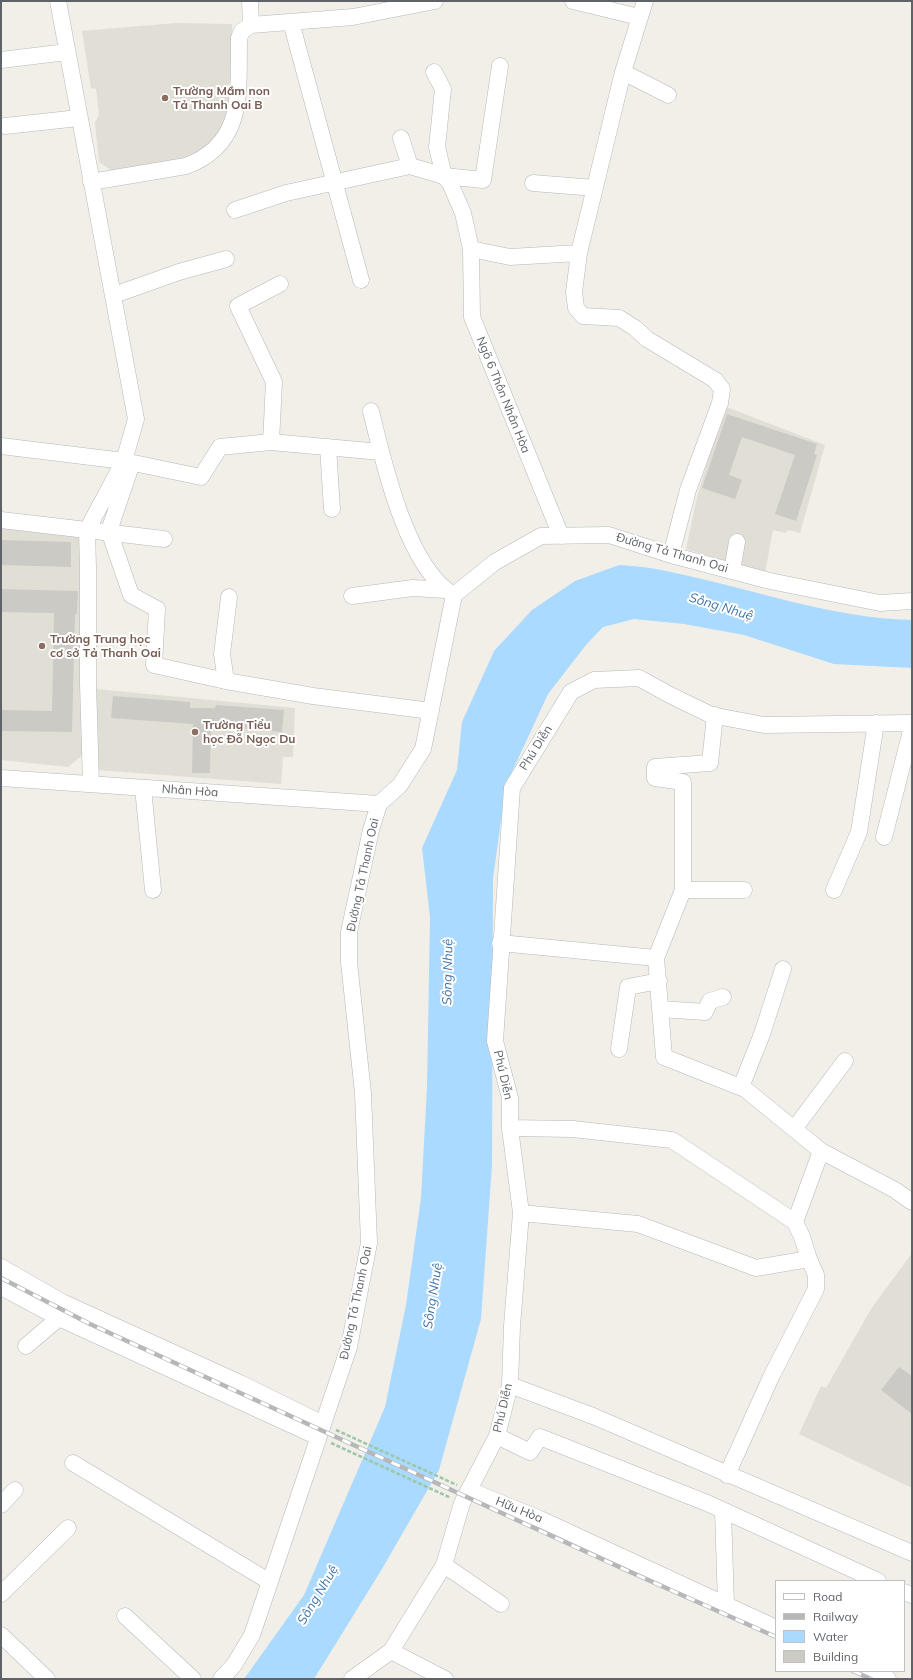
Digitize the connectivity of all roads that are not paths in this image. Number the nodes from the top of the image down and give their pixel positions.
1 (58, 1) edge
2 (250, 1) edge
3 (434, 1) edge
4 (573, 1) edge
5 (645, 1) edge
6 (639, 17) junction
7 (292, 22) junction
8 (251, 25) junction
9 (67, 52) junction
10 (1, 60) edge
11 (500, 66) dead end
12 (434, 72) dead end
13 (623, 72) junction
14 (668, 95) dead end
15 (79, 118) junction
16 (5, 126) dead end
17 (401, 138) dead end
18 (410, 166) junction
19 (444, 176) junction
20 (92, 182) junction
21 (336, 183) junction
22 (534, 183) dead end
23 (595, 188) junction
24 (236, 210) dead end
25 (471, 248) junction
26 (579, 253) junction
27 (226, 259) dead end
28 (361, 280) dead end
29 (280, 284) dead end
30 (114, 295) junction
31 (371, 411) dead end
32 (271, 442) junction
33 (1, 446) edge
34 (328, 447) junction
35 (381, 452) junction
36 (128, 462) junction
37 (332, 509) dead end
38 (1, 520) edge
39 (87, 530) junction
40 (109, 531) junction
41 (561, 536) junction
42 (164, 539) dead end
43 (736, 542) dead end
44 (671, 555) junction
45 (732, 571) junction
46 (450, 592) junction
47 (352, 596) dead end
48 (229, 597) dead end
49 (912, 601) edge
50 (226, 681) junction
51 (431, 711) junction
52 (715, 715) junction
53 (876, 723) junction
54 (912, 723) edge
55 (912, 727) edge
56 (1, 778) edge
57 (91, 784) junction
58 (143, 788) junction
59 (379, 804) junction
60 (884, 837) dead end
61 (153, 890) dead end
62 (683, 890) junction
63 (744, 890) dead end
64 (834, 890) dead end
65 (500, 943) junction
66 (656, 958) junction
67 (783, 969) dead end
68 (659, 981) junction
69 (723, 997) dead end
70 (660, 1009) junction
71 (619, 1050) dead end
72 (846, 1061) dead end
73 (741, 1087) junction
74 (510, 1128) junction
75 (794, 1129) junction
76 (820, 1152) junction
77 (912, 1202) edge
78 (521, 1213) junction
79 (795, 1222) junction
80 (809, 1259) junction
81 (1, 1267) edge
82 (1, 1287) edge
83 (58, 1318) junction
84 (26, 1346) dead end
85 (510, 1386) junction
86 (324, 1435) junction
87 (497, 1436) junction
88 (73, 1463) dead end
89 (727, 1475) junction
90 (463, 1487) junction
91 (15, 1490) dead end
92 (1, 1506) edge
93 (723, 1511) junction
94 (68, 1528) dead end
95 (912, 1553) edge
96 (444, 1565) junction
97 (876, 1580) edge
98 (270, 1582) junction
99 (1, 1594) edge
100 (501, 1604) dead end
101 (726, 1605) junction
102 (125, 1616) dead end
103 (775, 1628) edge
104 (2, 1639) edge
105 (391, 1651) junction
106 (872, 1672) edge
107 (47, 1679) edge
108 (193, 1679) edge
109 (221, 1679) edge
110 (352, 1679) edge
111 (445, 1679) edge
112 (888, 1679) edge

1 - 9 street
2 - 8 street
3 - 7 street
4 - 6 street
5 - 6 street
6 - 13 street
7 - 8 street
7 - 21 street
8 - 20 street
9 - 10 street
9 - 15 street
11 - 19 street
12 - 19 street, Ngõ 6 Thôn Nhân Hòa
13 - 14 street
13 - 23 street
15 - 16 street
15 - 20 street
17 - 18 street
18 - 19 street
18 - 21 street
19 - 25 street, Ngõ 6 Thôn Nhân Hòa
20 - 30 street
21 - 24 street
21 - 28 street
22 - 23 street
23 - 26 street
25 - 26 street
25 - 41 street, Ngõ 6 Thôn Nhân Hòa
26 - 44 street
27 - 30 street
29 - 32 street
30 - 36 street
31 - 35 street
32 - 34 street
32 - 36 street
33 - 36 street
34 - 35 street
34 - 37 street
35 - 46 street
36 - 39 street
36 - 40 street
38 - 39 street
39 - 40 street
39 - 57 street
40 - 42 street
40 - 50 street
41 - 44 street, Đường Tả Thanh Oai
41 - 46 street, Đường Tả Thanh Oai
43 - 45 street
44 - 45 street, Đường Tả Thanh Oai
45 - 49 street, Đường Tả Thanh Oai
46 - 47 street
46 - 51 street, Đường Tả Thanh Oai
48 - 50 street
50 - 51 street
51 - 59 street, Đường Tả Thanh Oai
52 - 53 street
52 - 62 street
52 - 65 street, Phú Diễn
53 - 54 street
53 - 64 street
55 - 60 street
56 - 57 street, Nhân Hòa
57 - 58 street, Nhân Hòa
58 - 59 street, Nhân Hòa
58 - 61 street
59 - 86 street, Đường Tả Thanh Oai
62 - 63 street
62 - 66 street
65 - 66 street
65 - 74 street, Phú Diễn
66 - 68 street
67 - 73 street
68 - 70 street
68 - 71 street
69 - 70 street
70 - 73 street
72 - 75 street
73 - 75 street
74 - 78 street, Phú Diễn
74 - 79 street
75 - 76 street
76 - 77 street
76 - 79 street
78 - 80 street
78 - 85 street, Phú Diễn
79 - 80 street
80 - 89 street
81 - 86 street
82 - 83 street
83 - 84 street
83 - 86 street
85 - 87 street, Phú Diễn
85 - 89 street
86 - 98 street, Đường Tả Thanh Oai
87 - 90 street, Phú Diễn
87 - 93 street
88 - 98 street
89 - 95 street
90 - 96 street
90 - 101 street, Hữu Hòa
91 - 92 street
93 - 97 street
93 - 101 street
94 - 99 street
96 - 100 street
96 - 105 street
98 - 109 street, Đường Tả Thanh Oai
101 - 103 street, Hữu Hòa
102 - 108 street
104 - 107 street
105 - 110 street
105 - 111 street
106 - 112 street

